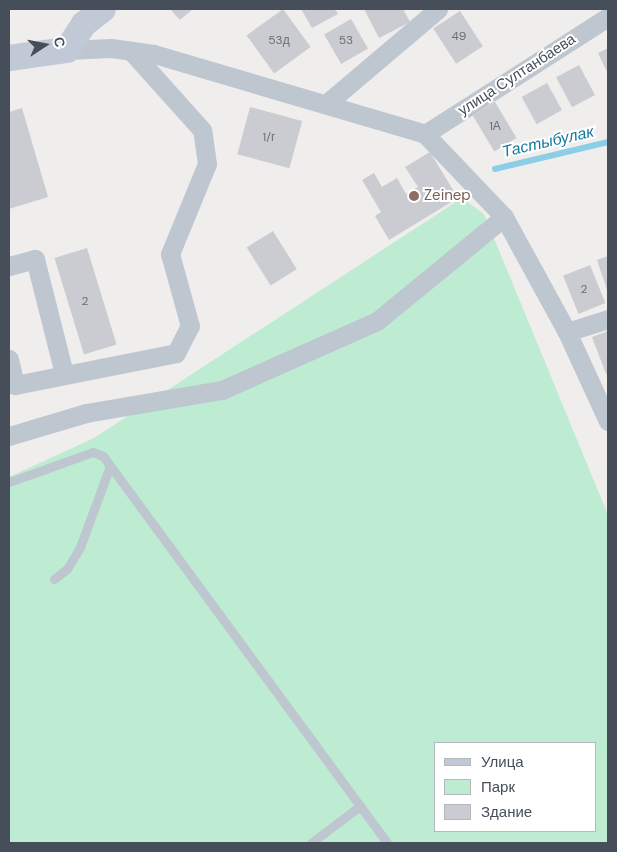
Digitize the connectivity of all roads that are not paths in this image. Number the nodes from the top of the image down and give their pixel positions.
1 (103, 9) edge
2 (438, 9) edge
3 (608, 16) edge
4 (67, 50) junction
5 (131, 51) junction
6 (9, 58) edge
7 (326, 104) junction
8 (425, 134) junction
9 (504, 217) junction
10 (9, 266) edge
11 (608, 319) edge
12 (570, 330) junction
13 (9, 358) edge
14 (64, 374) junction
15 (608, 421) edge
16 (9, 436) edge
17 (110, 466) junction
18 (9, 482) edge
19 (54, 579) dead end
20 (360, 806) junction
21 (311, 843) edge
22 (387, 843) edge

1 - 4 street
2 - 7 street
3 - 8 street, улица Султанбаева
4 - 5 street
4 - 6 street
5 - 7 street
5 - 14 street
7 - 8 street
8 - 9 street
9 - 12 street
9 - 16 street
10 - 14 street
11 - 12 street
12 - 15 street
13 - 14 street
17 - 18 lane
17 - 19 lane
17 - 20 lane
20 - 21 lane
20 - 22 lane

